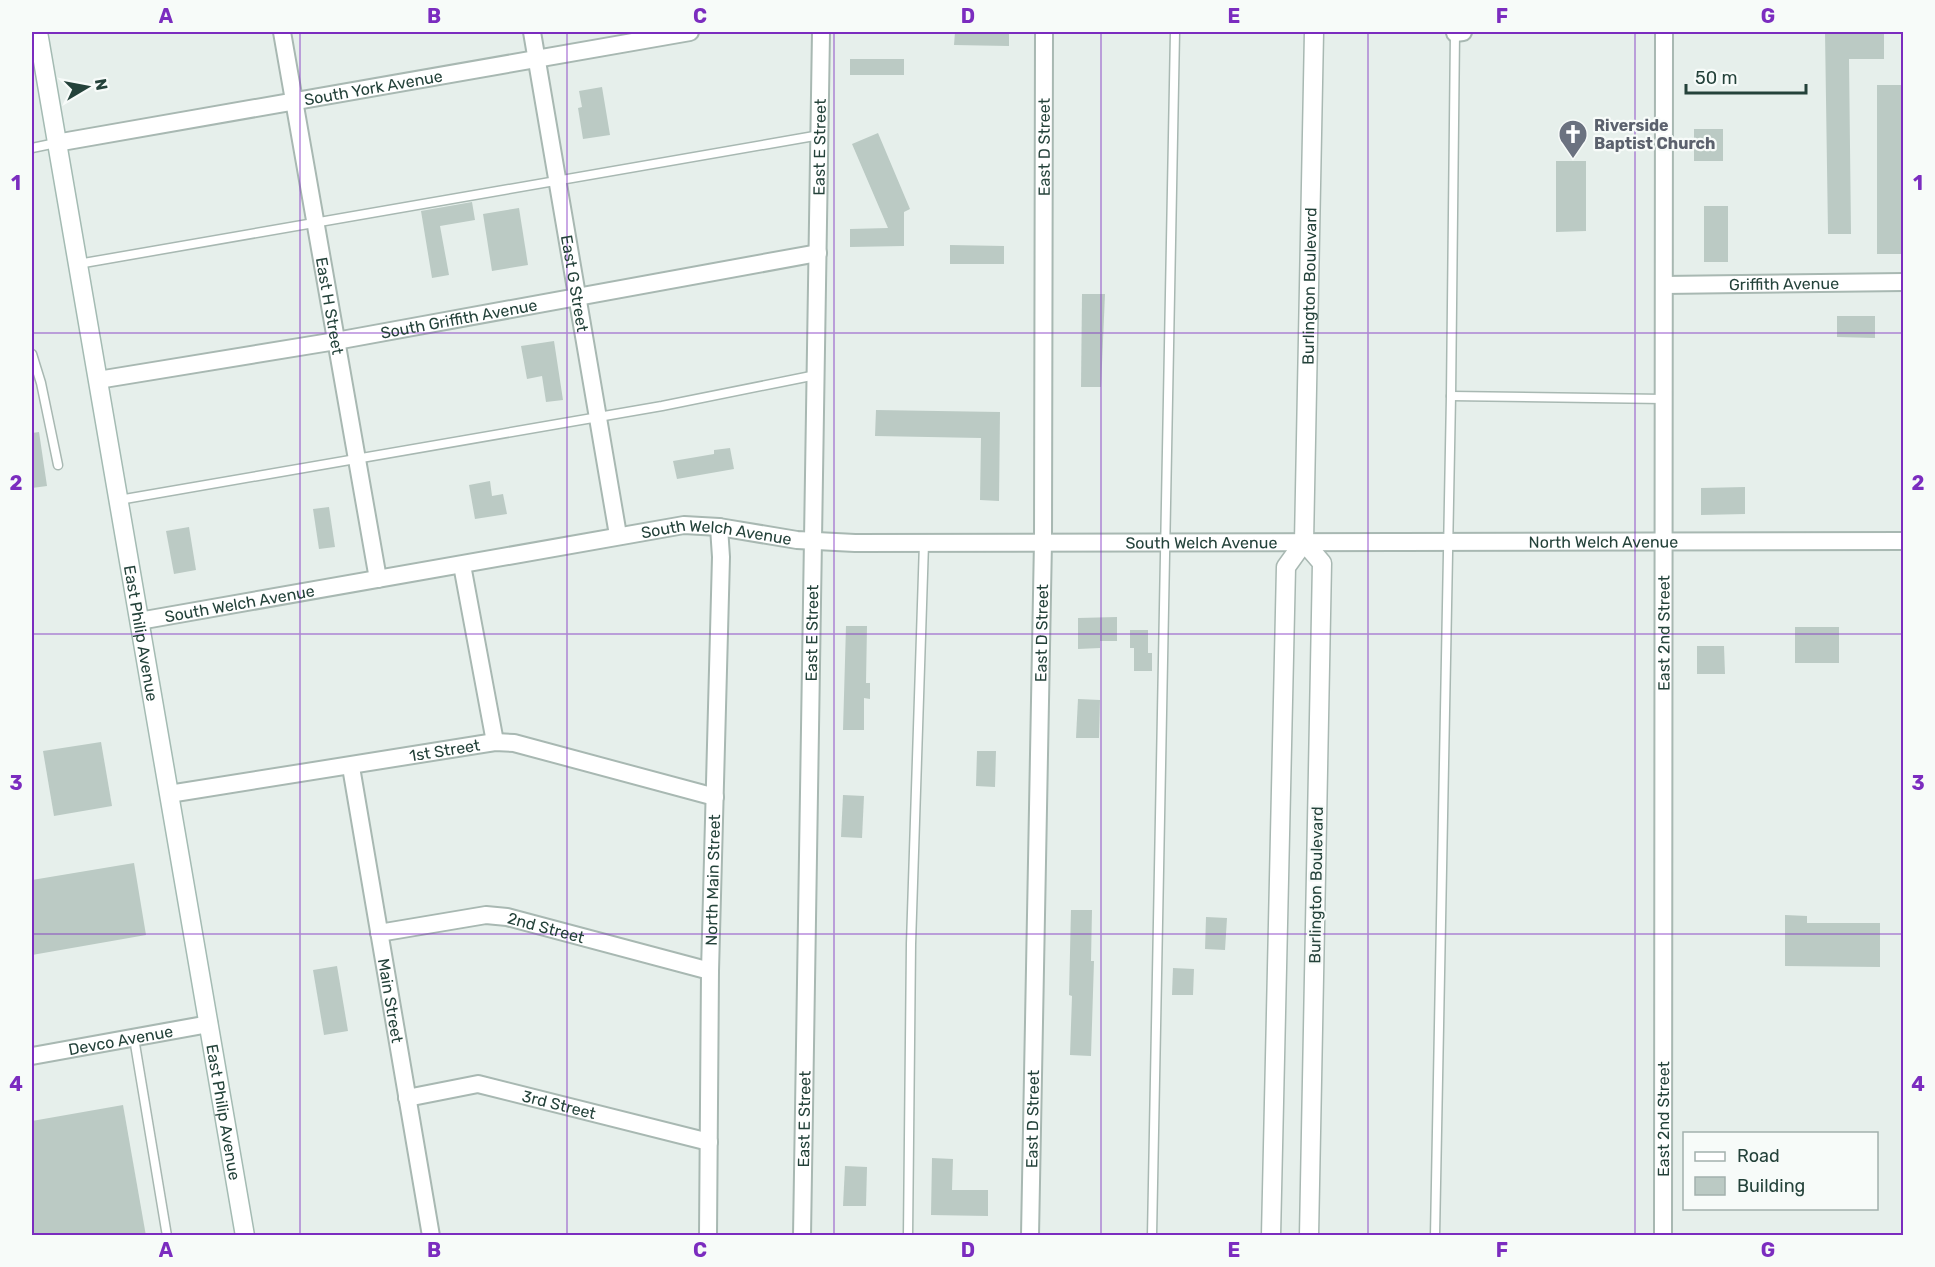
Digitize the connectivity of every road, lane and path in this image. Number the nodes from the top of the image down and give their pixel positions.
1 (38, 32) edge
2 (282, 32) edge
3 (532, 32) edge
4 (690, 32) edge
5 (821, 32) edge
6 (1044, 32) edge
7 (1174, 32) edge
8 (1314, 32) edge
9 (1458, 32) edge
10 (1664, 32) edge
11 (537, 60) junction
12 (295, 102) junction
13 (820, 135) junction
14 (56, 143) junction
15 (32, 148) edge
16 (558, 180) junction
17 (316, 223) junction
18 (818, 253) junction
19 (78, 264) junction
20 (1904, 282) edge
21 (1664, 285) junction
22 (578, 297) junction
23 (336, 341) junction
24 (32, 354) edge
25 (816, 375) junction
26 (98, 380) junction
27 (1451, 396) junction
28 (1664, 399) junction
29 (597, 416) junction
30 (357, 459) junction
31 (58, 465) dead end
32 (119, 500) junction
33 (719, 527) junction
34 (618, 535) junction
35 (814, 541) junction
36 (1043, 541) junction
37 (1165, 541) junction
38 (1663, 541) junction
39 (1904, 541) edge
40 (1304, 542) junction
41 (1447, 542) junction
42 (924, 543) junction
43 (462, 565) junction
44 (378, 579) junction
45 (139, 621) junction
46 (495, 742) junction
47 (351, 766) junction
48 (169, 794) junction
49 (715, 797) junction
50 (379, 933) junction
51 (710, 971) junction
52 (209, 1024) junction
53 (134, 1038) junction
54 (32, 1056) edge
55 (407, 1098) junction
56 (709, 1142) junction
57 (167, 1236) edge
58 (245, 1236) edge
59 (431, 1236) edge
60 (708, 1236) edge
61 (802, 1236) edge
62 (908, 1236) edge
63 (1030, 1236) edge
64 (1152, 1236) edge
65 (1271, 1236) edge
66 (1309, 1236) edge
67 (1435, 1236) edge
68 (1663, 1236) edge

1 - 14 street, East Philip Avenue
2 - 12 street, East H Street
3 - 11 street, East G Street
4 - 11 street, South York Avenue
5 - 13 street, East E Street
6 - 36 street, East D Street
7 - 37 lane
8 - 40 street, Burlington Boulevard
9 - 27 lane
10 - 21 street, East 2nd Street
11 - 12 street, South York Avenue
11 - 16 street, East G Street
12 - 14 street, South York Avenue
12 - 17 street, East H Street
13 - 16 lane
13 - 18 street, East E Street
14 - 15 lane
14 - 19 street, East Philip Avenue
16 - 17 lane
16 - 22 street, East G Street
17 - 19 lane
17 - 23 street, East H Street
18 - 22 street, South Griffith Avenue
18 - 25 street, East E Street
19 - 26 street, East Philip Avenue
20 - 21 street, Griffith Avenue
21 - 28 street, East 2nd Street
22 - 23 street, South Griffith Avenue
22 - 29 street, East G Street
23 - 26 street, South Griffith Avenue
23 - 30 street, East H Street
24 - 31 lane
25 - 29 lane
25 - 35 street, East E Street
26 - 32 street, East Philip Avenue
27 - 28 lane
27 - 41 lane
28 - 38 street, East 2nd Street
29 - 30 lane
29 - 34 street, East G Street
30 - 32 lane
30 - 44 street, East H Street
32 - 45 street, East Philip Avenue
33 - 34 street, South Welch Avenue
33 - 35 street, South Welch Avenue
33 - 49 street, North Main Street
34 - 43 street, South Welch Avenue
35 - 42 street, South Welch Avenue
35 - 61 street, East E Street
36 - 37 street, South Welch Avenue
36 - 42 street, South Welch Avenue
36 - 63 street, East D Street
37 - 40 street, South Welch Avenue
37 - 64 lane
38 - 39 street, North Welch Avenue
38 - 41 street, North Welch Avenue
38 - 68 street, East 2nd Street
40 - 41 street, North Welch Avenue
40 - 65 street
40 - 66 street, Burlington Boulevard
41 - 67 lane
42 - 62 lane
43 - 44 street, South Welch Avenue
43 - 46 street
44 - 45 street, South Welch Avenue
45 - 48 street, East Philip Avenue
46 - 47 street, 1st Street
46 - 49 street, 1st Street
47 - 48 street, 1st Street
47 - 50 street, Main Street
48 - 52 street, East Philip Avenue
49 - 51 street, North Main Street
50 - 51 street, 2nd Street
50 - 55 street, Main Street
51 - 56 street, North Main Street
52 - 53 street, Devco Avenue
52 - 58 street, East Philip Avenue
53 - 54 street, Devco Avenue
53 - 57 lane
55 - 56 street, 3rd Street
55 - 59 street, Main Street
56 - 60 street, North Main Street

